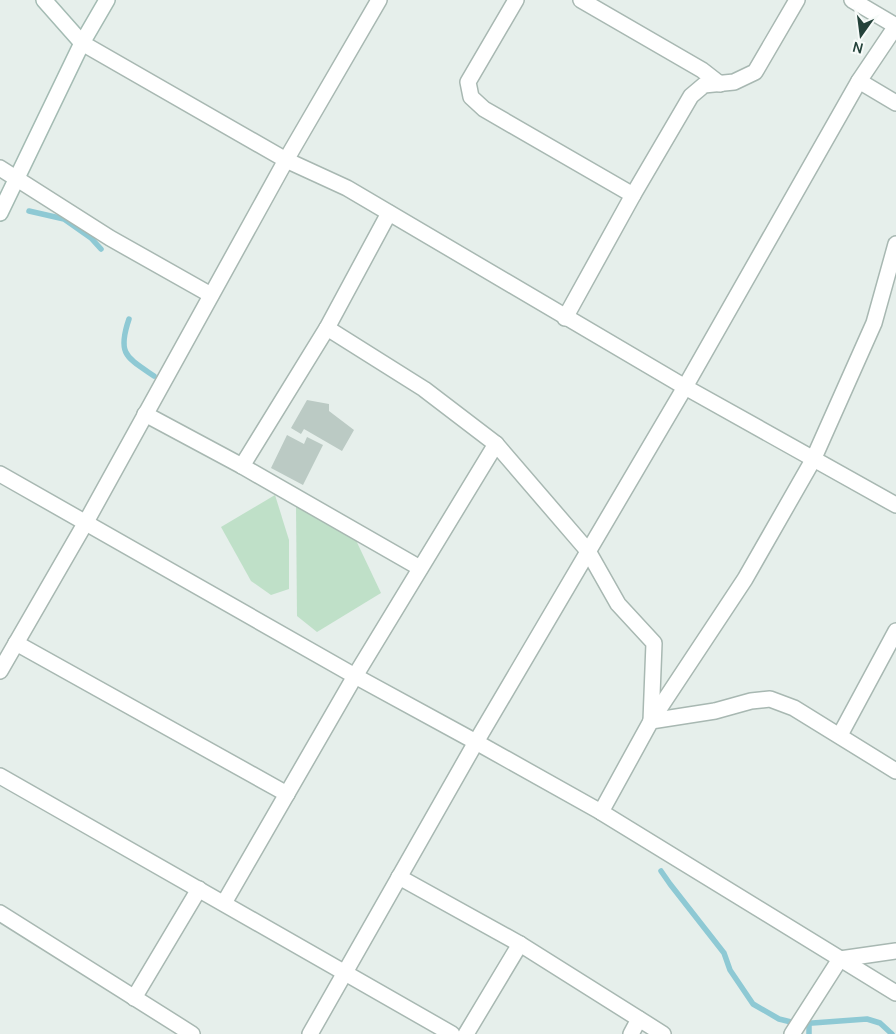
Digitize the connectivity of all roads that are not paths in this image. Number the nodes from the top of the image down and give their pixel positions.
1 (44, 0) edge
2 (107, 0) edge
3 (379, 0) edge
4 (516, 0) edge
5 (581, 0) edge
6 (797, 0) edge
7 (852, 0) edge
8 (896, 26) edge
9 (82, 44) junction
10 (859, 81) junction
11 (720, 84) junction
12 (896, 103) edge
13 (286, 160) junction
14 (0, 168) edge
15 (18, 178) junction
16 (633, 195) junction
17 (0, 213) edge
18 (389, 214) junction
19 (896, 244) edge
20 (892, 272) edge
21 (211, 295) junction
22 (565, 318) junction
23 (327, 328) junction
24 (685, 387) junction
25 (145, 414) junction
26 (496, 444) junction
27 (813, 460) junction
28 (242, 466) junction
29 (0, 474) edge
30 (896, 505) edge
31 (86, 522) junction
32 (588, 551) junction
33 (420, 568) junction
34 (896, 631) edge
35 (16, 643) junction
36 (0, 671) edge
37 (355, 676) junction
38 (651, 721) junction
39 (840, 735) junction
40 (476, 742) junction
41 (896, 771) edge
42 (0, 776) edge
43 (287, 794) junction
44 (601, 812) junction
45 (399, 877) junction
46 (199, 889) junction
47 (224, 903) junction
48 (0, 913) edge
49 (520, 944) junction
50 (896, 951) edge
51 (840, 959) junction
52 (345, 973) junction
53 (896, 993) edge
54 (134, 998) junction
55 (640, 1019) junction
56 (192, 1034) edge
57 (310, 1034) edge
58 (452, 1034) edge
59 (466, 1034) edge
60 (631, 1034) edge
61 (663, 1034) edge
62 (792, 1034) edge

1 - 9 street
2 - 9 street
3 - 13 street
4 - 16 street
5 - 11 street
6 - 11 street
7 - 8 street
8 - 10 street
9 - 13 street
9 - 15 street
10 - 12 street
10 - 24 street
11 - 16 street
13 - 18 street
13 - 21 street
14 - 15 street
15 - 17 street
15 - 21 street
16 - 22 street
18 - 22 street
18 - 23 street
19 - 20 street
20 - 27 street
21 - 25 street
22 - 24 street
23 - 26 street
23 - 28 street
24 - 27 street
24 - 32 street
25 - 28 street
25 - 31 street
26 - 32 street
26 - 33 street
27 - 30 street
27 - 38 street
28 - 33 street
29 - 31 street
31 - 35 street
31 - 37 street
32 - 38 street
32 - 40 street
33 - 37 street
34 - 39 street
35 - 36 street
35 - 43 street
37 - 40 street
37 - 43 street
38 - 39 street
38 - 44 street
39 - 41 street
40 - 44 street
40 - 45 street
42 - 46 street
43 - 47 street
44 - 51 street
45 - 49 street
45 - 52 street
46 - 47 street
46 - 54 street
47 - 52 street
48 - 54 street
49 - 55 street
49 - 59 street
50 - 51 street
51 - 53 street
51 - 62 street
52 - 57 street
52 - 58 street
54 - 56 street
55 - 60 street
55 - 61 street

